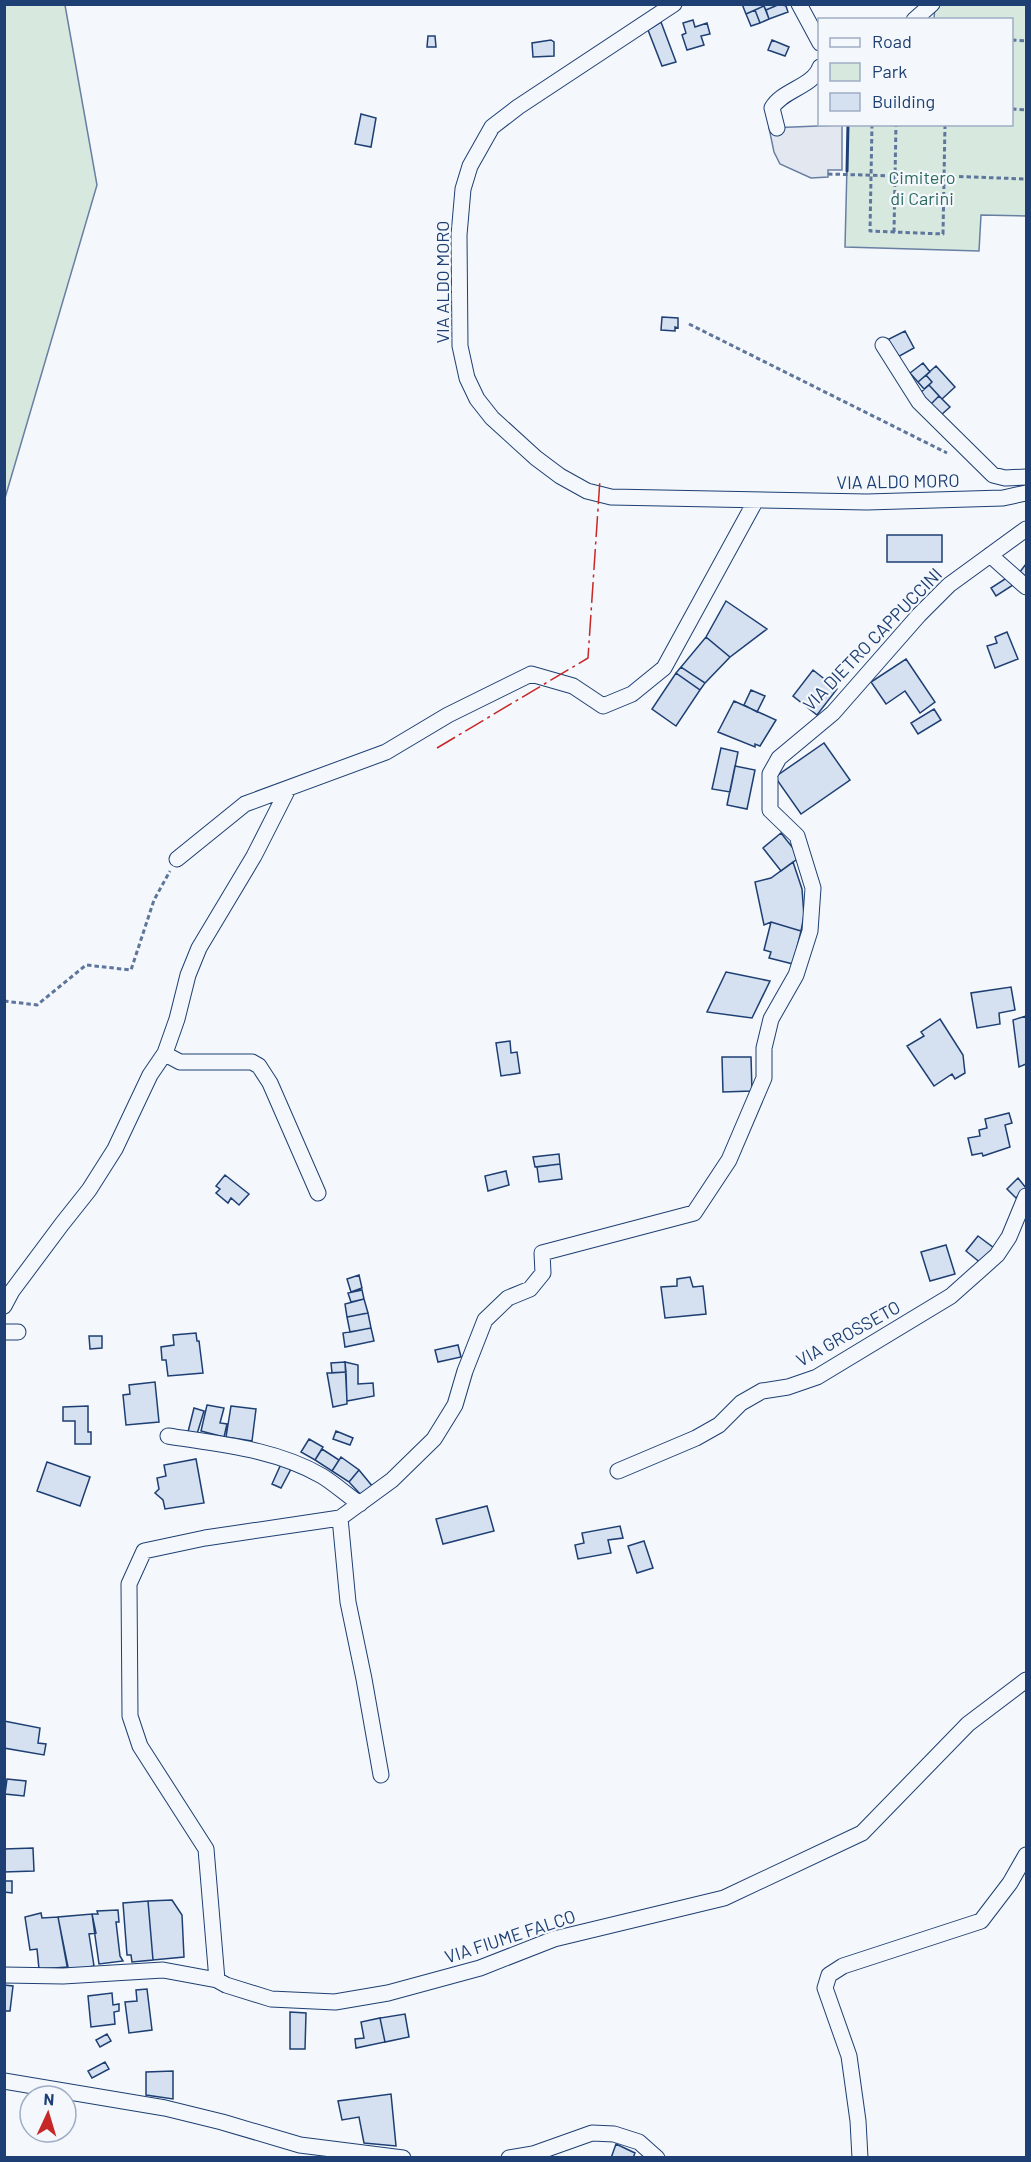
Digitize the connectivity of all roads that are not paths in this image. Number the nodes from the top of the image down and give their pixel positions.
1 (674, 4) edge
2 (799, 4) edge
3 (932, 4) edge
4 (916, 18) edge
5 (818, 39) edge
6 (818, 72) edge
7 (777, 128) dead end
8 (883, 345) dead end
9 (1026, 477) edge
10 (1026, 493) edge
11 (756, 500) junction
12 (1026, 529) edge
13 (990, 555) junction
14 (1026, 587) edge
15 (288, 789) junction
16 (177, 860) road end
17 (165, 1054) junction
18 (318, 1193) dead end
19 (1026, 1196) edge
20 (4, 1306) edge
21 (168, 1436) dead end
22 (618, 1472) dead end
23 (360, 1504) junction
24 (340, 1518) junction
25 (1026, 1680) edge
26 (381, 1775) dead end
27 (1026, 1855) edge
28 (4, 1975) edge
29 (217, 1980) junction
30 (4, 2081) edge
31 (403, 2157) edge
32 (509, 2157) edge
33 (657, 2157) edge
34 (860, 2157) edge

1 - 11 street, VIA ALDO MORO
2 - 5 street
3 - 4 street
6 - 7 street
8 - 9 street
10 - 11 street, VIA ALDO MORO
11 - 15 street
12 - 13 street, VIA DIETRO CAPPUCCINI
13 - 14 street
13 - 23 street, VIA DIETRO CAPPUCCINI
15 - 16 street
15 - 17 street
17 - 18 street
17 - 20 street
19 - 22 street, VIA GROSSETO
21 - 23 street
23 - 24 street, VIA DIETRO CAPPUCCINI
24 - 26 street
24 - 29 street, VIA DIETRO CAPPUCCINI
25 - 29 street, VIA FIUME FALCO
27 - 34 street
28 - 29 street, VIA FIUME FALCO
30 - 31 street
32 - 33 street

